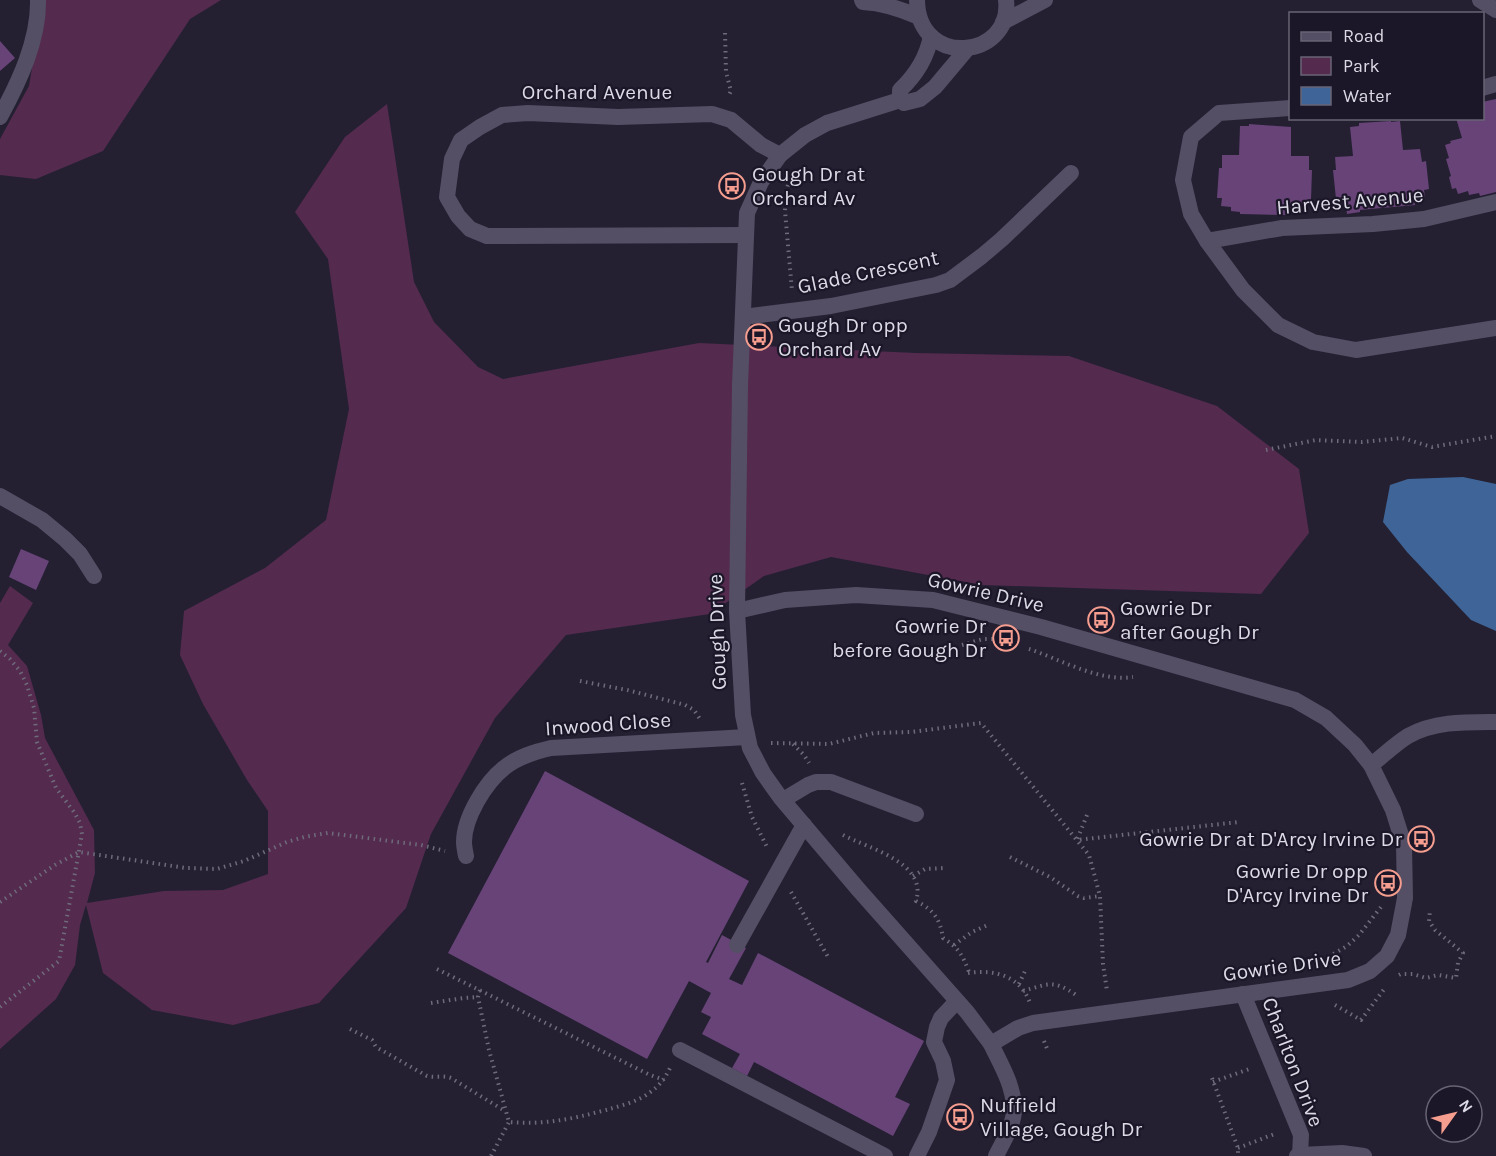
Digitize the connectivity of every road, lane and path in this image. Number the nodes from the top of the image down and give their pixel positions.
1 (27, 0) edge
2 (862, 0) edge
3 (1006, 0) edge
4 (1045, 0) edge
5 (1480, 0) edge
6 (38, 6) edge
7 (918, 8) edge
8 (1496, 10) edge
9 (1003, 22) junction
10 (725, 33) dead end
11 (931, 36) junction
12 (967, 49) junction
13 (900, 100) junction
14 (724, 105) dead end
15 (1289, 108) edge
16 (0, 117) edge
17 (780, 155) junction
18 (1071, 173) dead end
19 (788, 182) dead end
20 (1496, 202) edge
21 (746, 235) junction
22 (1207, 241) junction
23 (792, 291) dead end
24 (743, 317) junction
25 (1496, 328) edge
26 (1496, 436) edge
27 (1266, 450) dead end
28 (0, 496) edge
29 (94, 576) dead end
30 (737, 611) junction
31 (0, 651) edge
32 (580, 681) dead end
33 (1496, 722) edge
34 (747, 737) junction
35 (711, 739) junction
36 (792, 743) dead end
37 (1371, 765) junction
38 (816, 782) junction
39 (783, 800) junction
40 (916, 814) dead end
41 (1087, 815) dead end
42 (1239, 822) dead end
43 (804, 825) junction
44 (839, 833) dead end
45 (79, 852) junction
46 (466, 856) joint
47 (1010, 857) dead end
48 (945, 868) dead end
49 (913, 876) junction
50 (1100, 896) dead end
51 (0, 902) edge
52 (1383, 904) dead end
53 (1430, 909) dead end
54 (990, 924) dead end
55 (737, 945) dead end
56 (954, 945) junction
57 (1318, 963) dead end
58 (437, 969) dead end
59 (1025, 971) dead end
60 (969, 972) junction
61 (1396, 978) dead end
62 (1390, 982) dead end
63 (942, 984) junction
64 (1019, 984) junction
65 (480, 990) junction
66 (1118, 990) dead end
67 (1023, 991) junction
68 (1097, 993) dead end
69 (1243, 994) junction
70 (1077, 995) dead end
71 (478, 997) junction
72 (957, 1001) junction
73 (1330, 1002) dead end
74 (431, 1003) dead end
75 (0, 1007) edge
76 (1038, 1022) junction
77 (350, 1029) dead end
78 (991, 1044) junction
79 (680, 1050) dead end
80 (1048, 1051) dead end
81 (1236, 1073) dead end
82 (506, 1111) junction
83 (509, 1122) junction
84 (1296, 1124) junction
85 (1238, 1148) junction
86 (1298, 1155) edge
87 (491, 1156) edge
88 (885, 1156) edge
89 (917, 1156) edge
90 (996, 1156) edge
91 (1238, 1156) edge
92 (1364, 1156) edge

1 - 6 street
2 - 7 street
3 - 9 street
4 - 9 street
5 - 8 street
6 - 16 street
7 - 11 street
9 - 12 street
10 - 14 path
11 - 12 street
11 - 13 street
12 - 13 street, Gough Drive
13 - 17 street, Gough Drive
15 - 22 street
17 - 21 street, Gough Drive
17 - 21 street, Orchard Avenue
18 - 24 street, Glade Crescent
19 - 23 path
20 - 22 street, Harvest Avenue
21 - 24 street, Gough Drive
22 - 25 street
24 - 30 street, Gough Drive
26 - 27 path
28 - 29 street
30 - 34 street, Gough Drive
30 - 37 street, Gowrie Drive
31 - 45 path
32 - 35 path
33 - 37 street
34 - 35 street, Inwood Close
34 - 39 street, Gough Drive
35 - 46 street, Inwood Close
36 - 38 path
37 - 69 street, Gowrie Drive
38 - 39 street
38 - 40 street
39 - 43 street, Gough Drive
41 - 42 path
43 - 55 street
43 - 63 street, Gough Drive
44 - 49 path
45 - 46 path
45 - 51 path
45 - 75 path
47 - 50 path
48 - 49 path
49 - 56 path
52 - 57 path
53 - 61 path
54 - 56 path
56 - 60 path
58 - 65 path
59 - 64 path
60 - 63 path
60 - 64 path
62 - 73 path
63 - 72 street, Gough Drive
64 - 67 path
65 - 71 path
65 - 83 path
66 - 68 path
67 - 70 path
67 - 76 path
69 - 76 street, Gowrie Drive
69 - 84 street, Charlton Drive
71 - 74 path
71 - 82 path
72 - 78 street, Gough Drive
72 - 89 street
76 - 78 street, Gowrie Drive
76 - 80 path
77 - 82 path
78 - 90 street, Gough Drive
79 - 88 street
81 - 85 path
82 - 83 path
83 - 87 path
84 - 85 path
84 - 86 street, Charlton Drive
85 - 91 path
86 - 92 street, Charlton Drive

